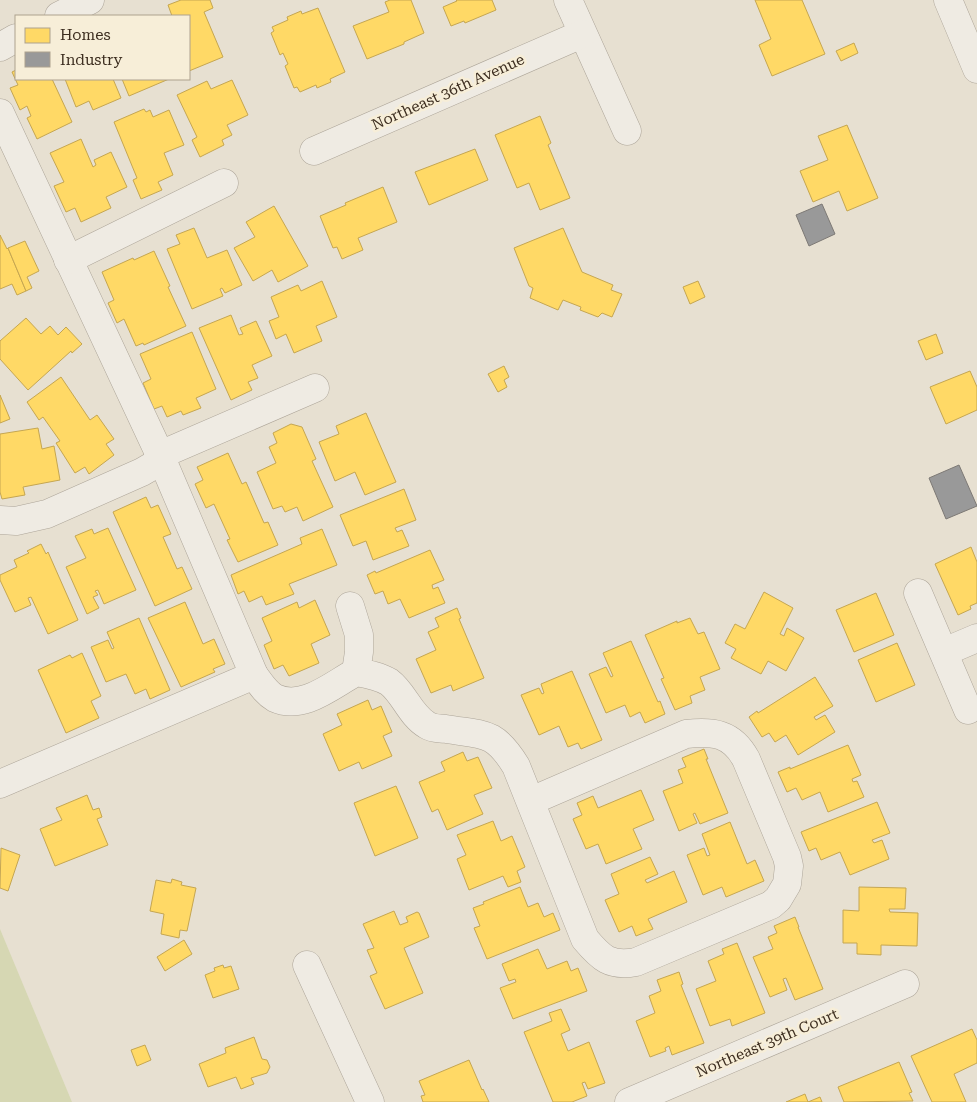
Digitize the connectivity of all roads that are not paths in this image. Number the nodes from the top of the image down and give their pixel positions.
1 (90, 0) edge
2 (568, 0) edge
3 (948, 0) edge
4 (61, 15) edge
5 (582, 34) junction
6 (15, 39) edge
7 (0, 47) edge
8 (977, 69) edge
9 (0, 113) edge
10 (627, 131) dead end
11 (314, 151) dead end
12 (224, 182) dead end
13 (68, 260) junction
14 (315, 388) dead end
15 (160, 455) junction
16 (0, 520) edge
17 (918, 593) dead end
18 (350, 606) dead end
19 (977, 638) edge
20 (944, 652) junction
21 (356, 672) junction
22 (254, 675) junction
23 (968, 710) dead end
24 (0, 784) edge
25 (531, 801) junction
26 (307, 965) dead end
27 (905, 984) dead end
28 (370, 1102) edge
29 (629, 1102) edge

1 - 4 street
2 - 5 street
3 - 8 street
5 - 10 street
5 - 11 street, Northeast 36th Avenue
6 - 7 street
9 - 13 street
12 - 13 street
13 - 15 street
14 - 15 street
15 - 16 street
15 - 22 street
17 - 20 street
18 - 21 street
19 - 20 street
20 - 23 street
21 - 22 street
21 - 25 street
22 - 24 street
25 - 25 street
26 - 28 street
27 - 29 street, Northeast 39th Court

